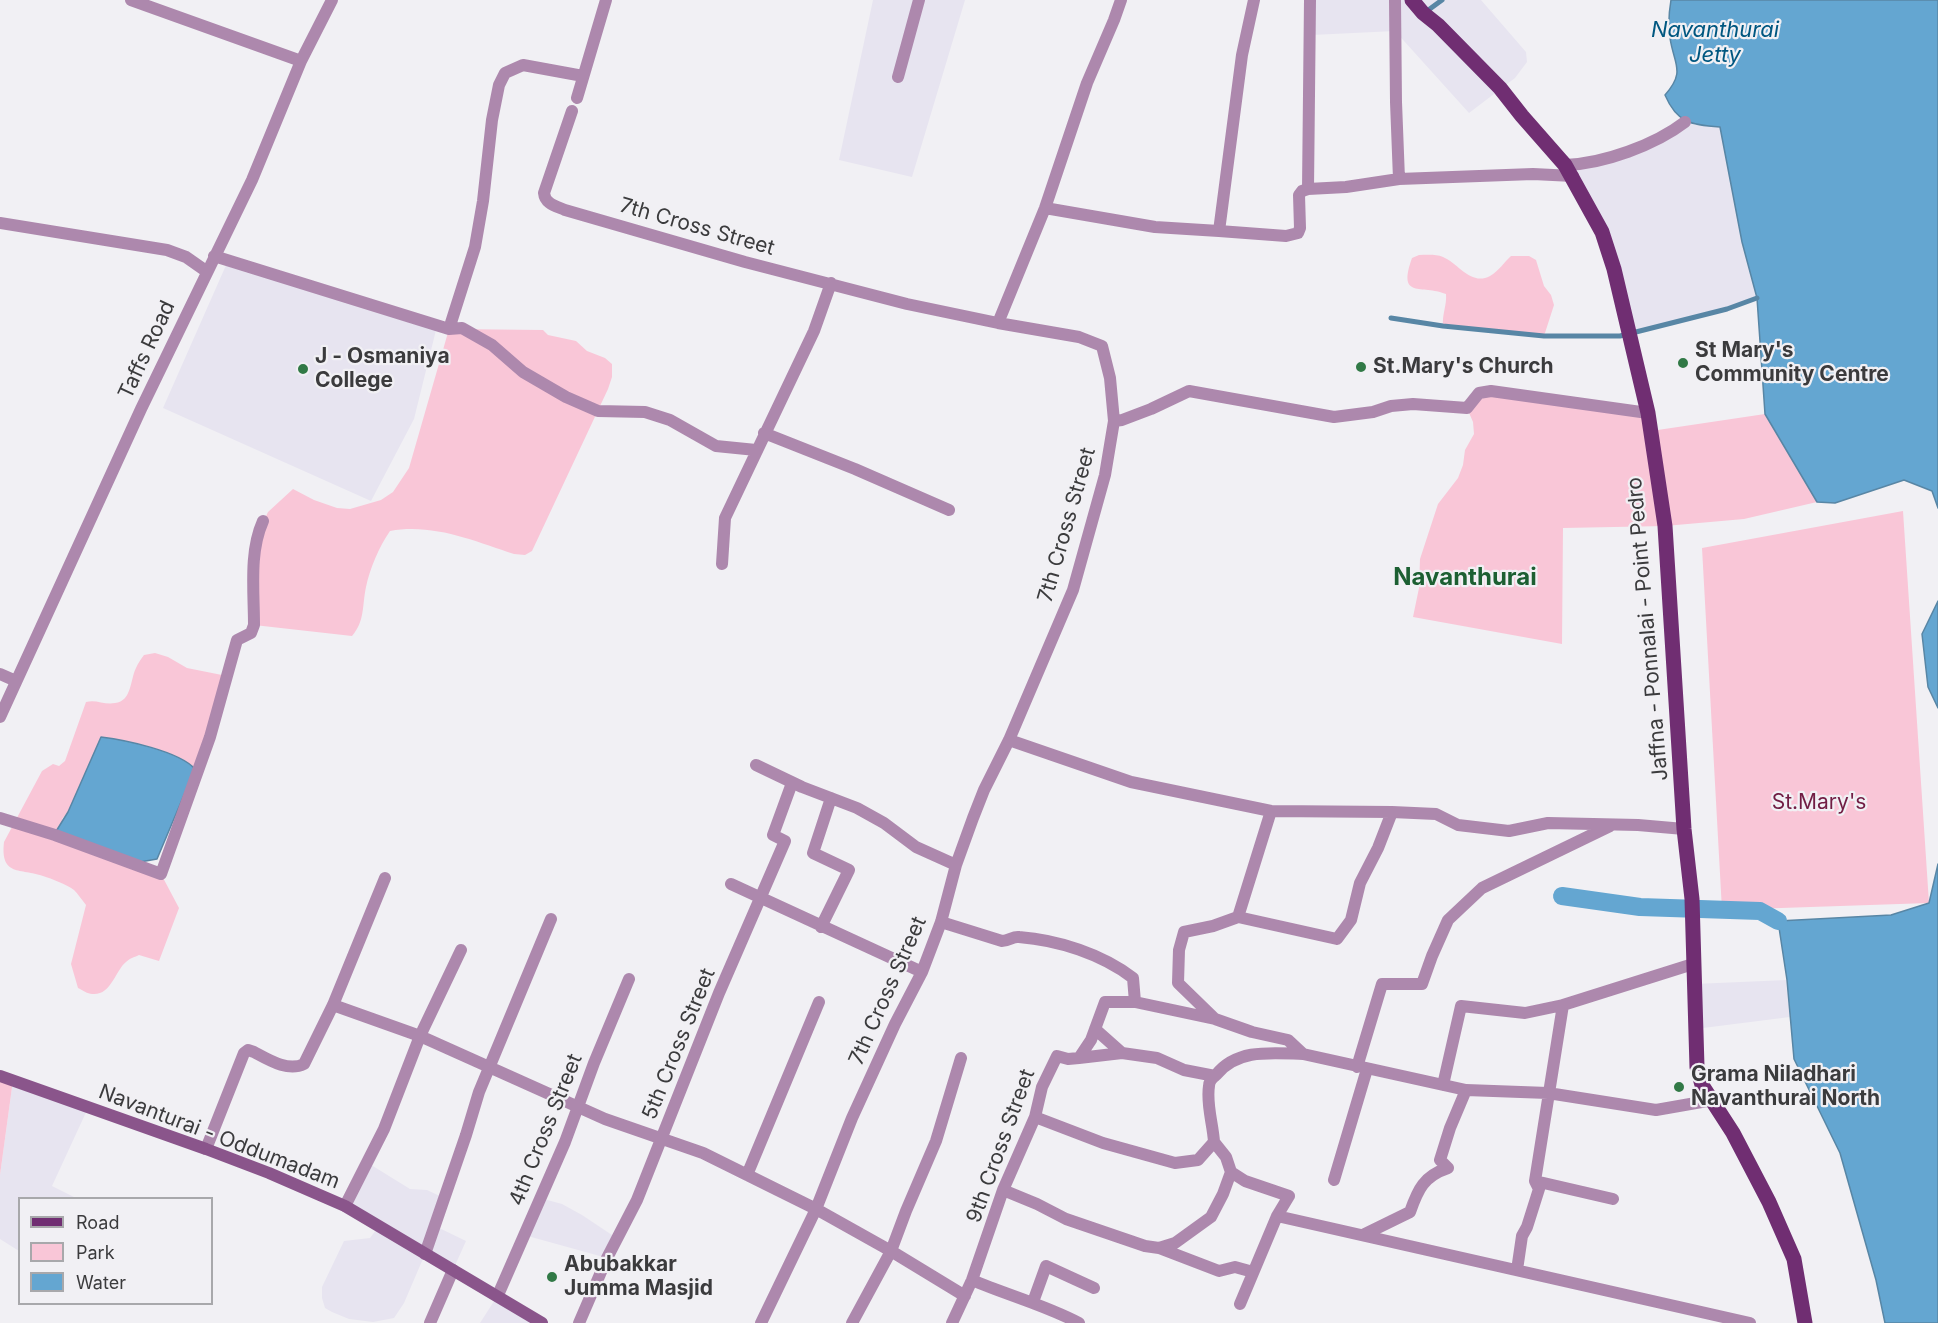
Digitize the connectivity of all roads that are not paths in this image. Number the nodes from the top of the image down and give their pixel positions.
1 (131, 0) edge
2 (332, 0) edge
3 (606, 0) edge
4 (919, 0) edge
5 (1121, 0) edge
6 (1254, 0) edge
7 (1310, 0) edge
8 (1395, 0) edge
9 (1412, 0) edge
10 (301, 61) junction
11 (583, 76) junction
12 (898, 77) dead end
13 (577, 98) dead end
14 (572, 111) dead end
15 (1685, 122) dead end
16 (1569, 170) junction
17 (1399, 179) junction
18 (1308, 189) junction
19 (1045, 208) junction
20 (0, 224) edge
21 (1219, 231) junction
22 (214, 256) junction
23 (206, 272) junction
24 (831, 283) junction
25 (998, 323) junction
26 (449, 329) junction
27 (1648, 413) junction
28 (1114, 421) junction
29 (764, 433) junction
30 (756, 450) junction
31 (949, 510) dead end
32 (264, 521) dead end
33 (722, 564) dead end
34 (0, 674) edge
35 (16, 681) junction
36 (0, 717) edge
37 (1009, 740) junction
38 (756, 765) dead end
39 (792, 783) junction
40 (831, 798) junction
41 (1272, 811) junction
42 (1392, 812) junction
43 (0, 818) edge
44 (1611, 825) junction
45 (1684, 829) junction
46 (956, 865) junction
47 (385, 878) dead end
48 (732, 885) dead end
49 (760, 898) junction
50 (1238, 917) junction
51 (551, 919) dead end
52 (941, 922) junction
53 (821, 927) junction
54 (461, 950) dead end
55 (1693, 964) junction
56 (922, 972) junction
57 (629, 979) dead end
58 (819, 1002) dead end
59 (1135, 1002) junction
60 (333, 1005) junction
61 (1563, 1005) junction
62 (1215, 1019) junction
63 (1095, 1029) junction
64 (420, 1036) junction
65 (1122, 1053) junction
66 (1303, 1054) junction
67 (961, 1058) dead end
68 (1079, 1058) junction
69 (490, 1066) junction
70 (1362, 1068) junction
71 (0, 1076) edge
72 (1215, 1076) junction
73 (1443, 1085) junction
74 (1466, 1090) junction
75 (1548, 1093) junction
76 (1717, 1106) junction
77 (577, 1107) junction
78 (1035, 1117) junction
79 (662, 1140) junction
80 (1214, 1142) junction
81 (206, 1149) junction
82 (1231, 1172) junction
83 (747, 1175) junction
84 (1334, 1180) dead end
85 (1535, 1181) junction
86 (1004, 1190) junction
87 (1613, 1199) dead end
88 (345, 1206) junction
89 (816, 1209) junction
90 (1277, 1216) junction
91 (1363, 1236) junction
92 (1159, 1248) junction
93 (891, 1251) junction
94 (425, 1254) junction
95 (453, 1270) junction
96 (1517, 1270) junction
97 (1253, 1272) junction
98 (972, 1280) junction
99 (1094, 1288) dead end
100 (498, 1295) junction
101 (965, 1296) junction
102 (1033, 1302) junction
103 (1240, 1304) dead end
104 (430, 1323) edge
105 (542, 1323) edge
106 (579, 1323) edge
107 (761, 1323) edge
108 (852, 1323) edge
109 (952, 1323) edge
110 (1079, 1323) edge
111 (1750, 1323) edge
112 (1805, 1323) edge

1 - 10 street
2 - 10 street, Taffs Road
3 - 11 street
4 - 12 street
5 - 19 street
6 - 21 street
7 - 18 street
8 - 17 street
9 - 16 main road, Jaffna - Ponnalai - Point Pedro
10 - 22 street, Taffs Road
11 - 13 street
11 - 26 street
14 - 24 street, 7th Cross Street
15 - 16 street
16 - 17 street
16 - 27 main road, Jaffna - Ponnalai - Point Pedro
17 - 18 street
18 - 21 street
19 - 21 street
19 - 25 street
20 - 23 street
22 - 23 street, Taffs Road
22 - 26 street
23 - 35 street, Taffs Road
24 - 25 street, 7th Cross Street
24 - 29 street
25 - 28 street, 7th Cross Street
26 - 30 street
27 - 28 street
27 - 45 main road, Jaffna - Ponnalai - Point Pedro
28 - 37 street, 7th Cross Street
29 - 30 street
29 - 31 street
30 - 33 street
32 - 43 street
34 - 35 street
35 - 36 street, Taffs Road
37 - 41 street
37 - 46 street, 7th Cross Street
38 - 39 street
39 - 40 street
39 - 49 street, 5th Cross Street
40 - 46 street
40 - 53 street
41 - 42 street
41 - 50 street
42 - 44 street
42 - 50 street
44 - 45 street
44 - 70 street
45 - 55 main road, Jaffna - Ponnalai - Point Pedro
46 - 52 street, 7th Cross Street
47 - 60 street
48 - 49 street
49 - 53 street
49 - 79 street, 5th Cross Street
50 - 62 street
51 - 69 street
52 - 56 street, 7th Cross Street
52 - 59 street
53 - 56 street
54 - 64 street
55 - 61 street
55 - 76 main road, Jaffna - Ponnalai - Point Pedro
56 - 89 street, 7th Cross Street
57 - 77 street, 4th Cross Street
58 - 83 street
59 - 62 street
59 - 63 street
60 - 64 street
60 - 81 street
61 - 73 street
61 - 75 street
62 - 66 street
63 - 65 street
63 - 68 street
64 - 69 street
64 - 88 street
65 - 68 street
65 - 72 street
66 - 70 street
66 - 72 street
67 - 93 street
68 - 78 street, 9th Cross Street
69 - 77 street
69 - 94 street
70 - 73 street
70 - 84 street
71 - 81 main road, Navanturai - Oddumadam
72 - 80 street
73 - 74 street
74 - 75 street
74 - 91 street
75 - 76 street
75 - 85 street
76 - 112 main road, Jaffna - Ponnalai - Point Pedro
77 - 79 street
77 - 100 street, 4th Cross Street
78 - 80 street
78 - 86 street, 9th Cross Street
79 - 83 street
79 - 106 street, 5th Cross Street
80 - 82 street
81 - 88 main road, Navanturai - Oddumadam
82 - 90 street
82 - 92 street
83 - 89 street
85 - 87 street
85 - 96 street
86 - 92 street
86 - 98 street, 9th Cross Street
88 - 94 main road, Navanturai - Oddumadam
89 - 93 street
89 - 107 street, 7th Cross Street
90 - 91 street
90 - 97 street
91 - 96 street
92 - 97 street
93 - 101 street
93 - 108 street
94 - 95 main road, Navanturai - Oddumadam
95 - 100 main road, Navanturai - Oddumadam
95 - 104 street
96 - 111 street
97 - 103 street
98 - 101 street, 9th Cross Street
98 - 102 street
99 - 102 street
100 - 105 main road, Navanturai - Oddumadam
101 - 109 street, 9th Cross Street
102 - 110 street

